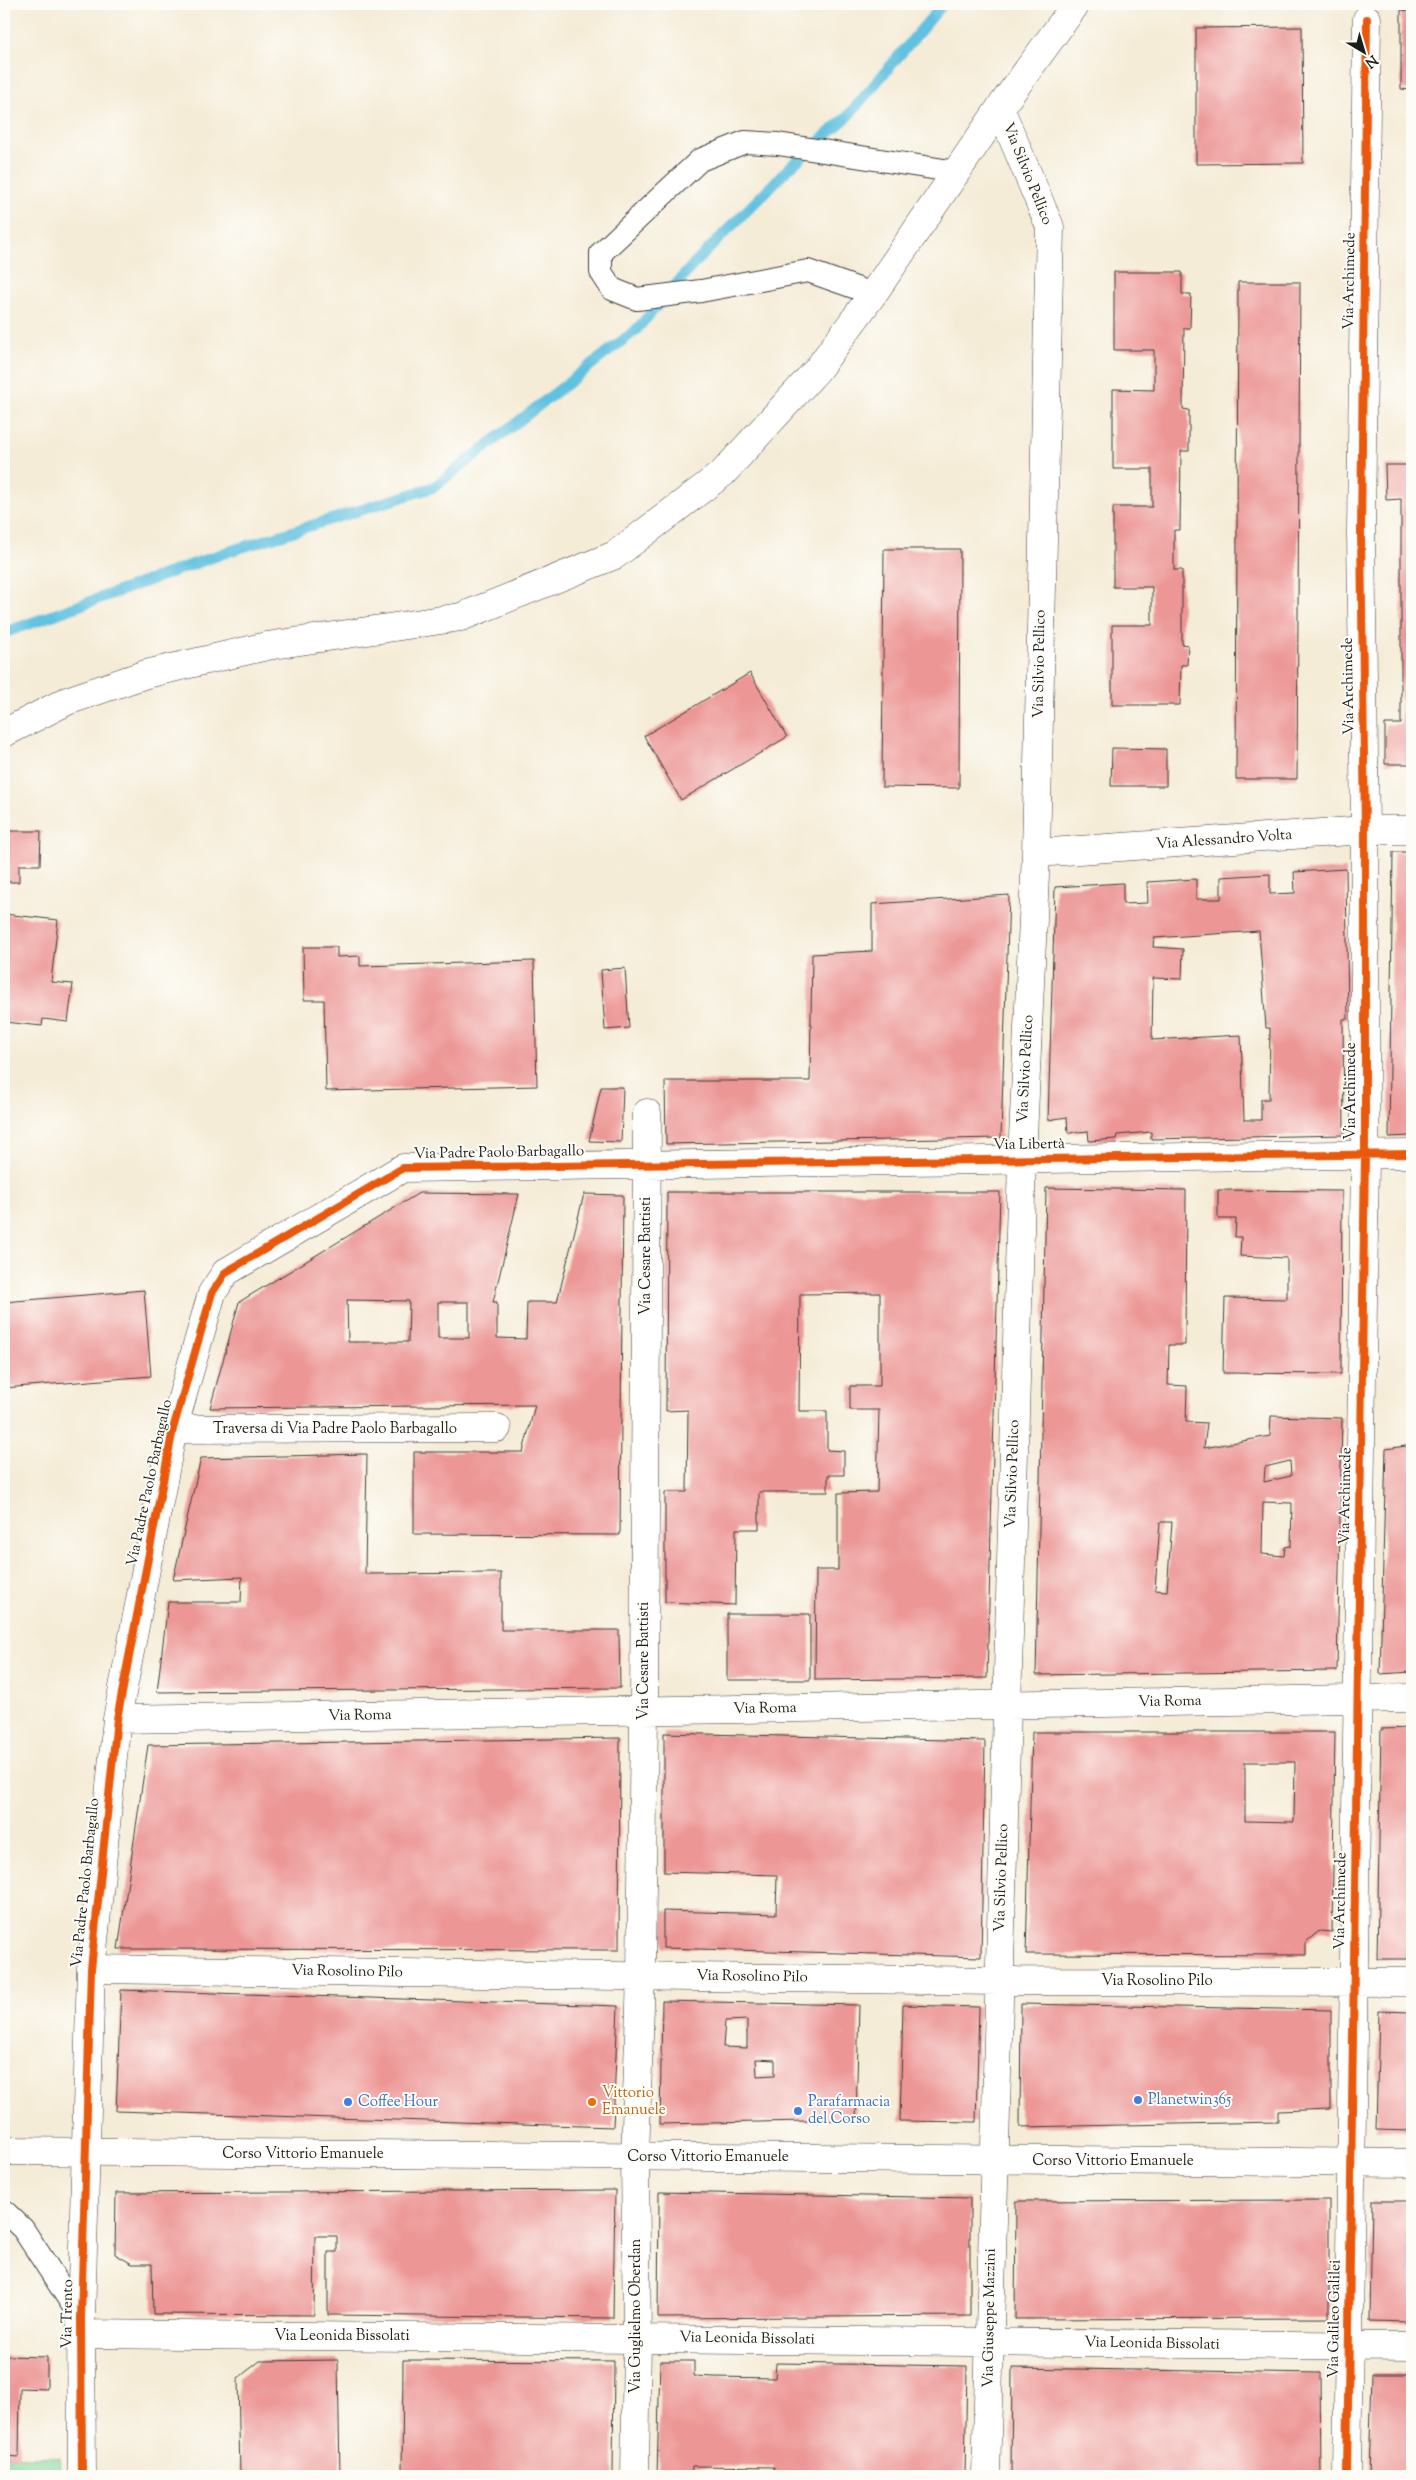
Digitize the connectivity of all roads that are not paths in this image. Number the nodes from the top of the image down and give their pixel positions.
1 (1076, 4) edge
2 (1367, 19) dead end
3 (1000, 108) junction
4 (957, 172) junction
5 (873, 294) junction
6 (5, 728) edge
7 (1365, 830) junction
8 (1412, 830) edge
9 (1036, 853) junction
10 (647, 1113) dead end
11 (1365, 1154) junction
12 (1412, 1154) edge
13 (1022, 1158) junction
14 (646, 1164) junction
15 (497, 1428) dead end
16 (173, 1429) junction
17 (1412, 1698) edge
18 (1358, 1699) junction
19 (1007, 1704) junction
20 (644, 1711) junction
21 (117, 1719) junction
22 (91, 1969) junction
23 (641, 1975) junction
24 (1000, 1981) junction
25 (1354, 1982) junction
26 (1412, 1982) edge
27 (4, 2151) edge
28 (86, 2152) junction
29 (635, 2157) junction
30 (994, 2160) junction
31 (1352, 2162) junction
32 (1412, 2163) edge
33 (4, 2210) edge
34 (13, 2229) edge
35 (81, 2326) junction
36 (637, 2338) junction
37 (989, 2341) junction
38 (1412, 2346) edge
39 (1349, 2347) junction
40 (82, 2476) edge
41 (635, 2476) edge
42 (986, 2476) edge
43 (1347, 2476) edge

1 - 3 street
2 - 7 street, Via Archimede
3 - 4 street
3 - 9 street, Via Silvio Pellico
4 - 5 street
4 - 5 lane
5 - 6 street
7 - 8 street, Via Alessandro Volta
7 - 9 street, Via Alessandro Volta
7 - 11 street, Via Archimede
9 - 13 street, Via Silvio Pellico
10 - 14 street, Via Cesare Battisti
11 - 12 street, Via Libertà
11 - 13 street, Via Libertà
11 - 18 street, Via Archimede
13 - 14 street, Via Libertà
13 - 19 street, Via Silvio Pellico
14 - 16 street, Via Padre Paolo Barbagallo
14 - 20 street, Via Cesare Battisti
15 - 16 street, Traversa di Via Padre Paolo Barbagallo
16 - 21 street, Via Padre Paolo Barbagallo
17 - 18 street, Via Roma
18 - 19 street, Via Roma
18 - 25 street, Via Archimede
19 - 20 street, Via Roma
19 - 24 street, Via Silvio Pellico
20 - 21 street, Via Roma
20 - 23 street, Via Cesare Battisti
21 - 22 street, Via Padre Paolo Barbagallo
22 - 23 street, Via Rosolino Pilo
22 - 28 street, Via Padre Paolo Barbagallo
23 - 24 street, Via Rosolino Pilo
23 - 29 street, Via Cesare Battisti
24 - 25 street, Via Rosolino Pilo
24 - 30 street, Via Silvio Pellico
25 - 26 street, Via Rosolino Pilo
25 - 31 street, Via Archimede
27 - 28 street, Corso Vittorio Emanuele
28 - 29 street, Corso Vittorio Emanuele
28 - 35 street, Via Trento
29 - 30 street, Corso Vittorio Emanuele
29 - 36 street, Via Guglielmo Oberdan
30 - 31 street, Corso Vittorio Emanuele
30 - 37 street, Via Giuseppe Mazzini
31 - 32 street, Corso Vittorio Emanuele
31 - 39 street, Via Galileo Galilei
33 - 34 lane
34 - 35 lane
35 - 36 street, Via Leonida Bissolati
35 - 40 street, Via Trento
36 - 37 street, Via Leonida Bissolati
36 - 41 street, Via Guglielmo Oberdan
37 - 39 street, Via Leonida Bissolati
37 - 42 street, Via Giuseppe Mazzini
38 - 39 street, Via Leonida Bissolati
39 - 43 street, Via Galileo Galilei

